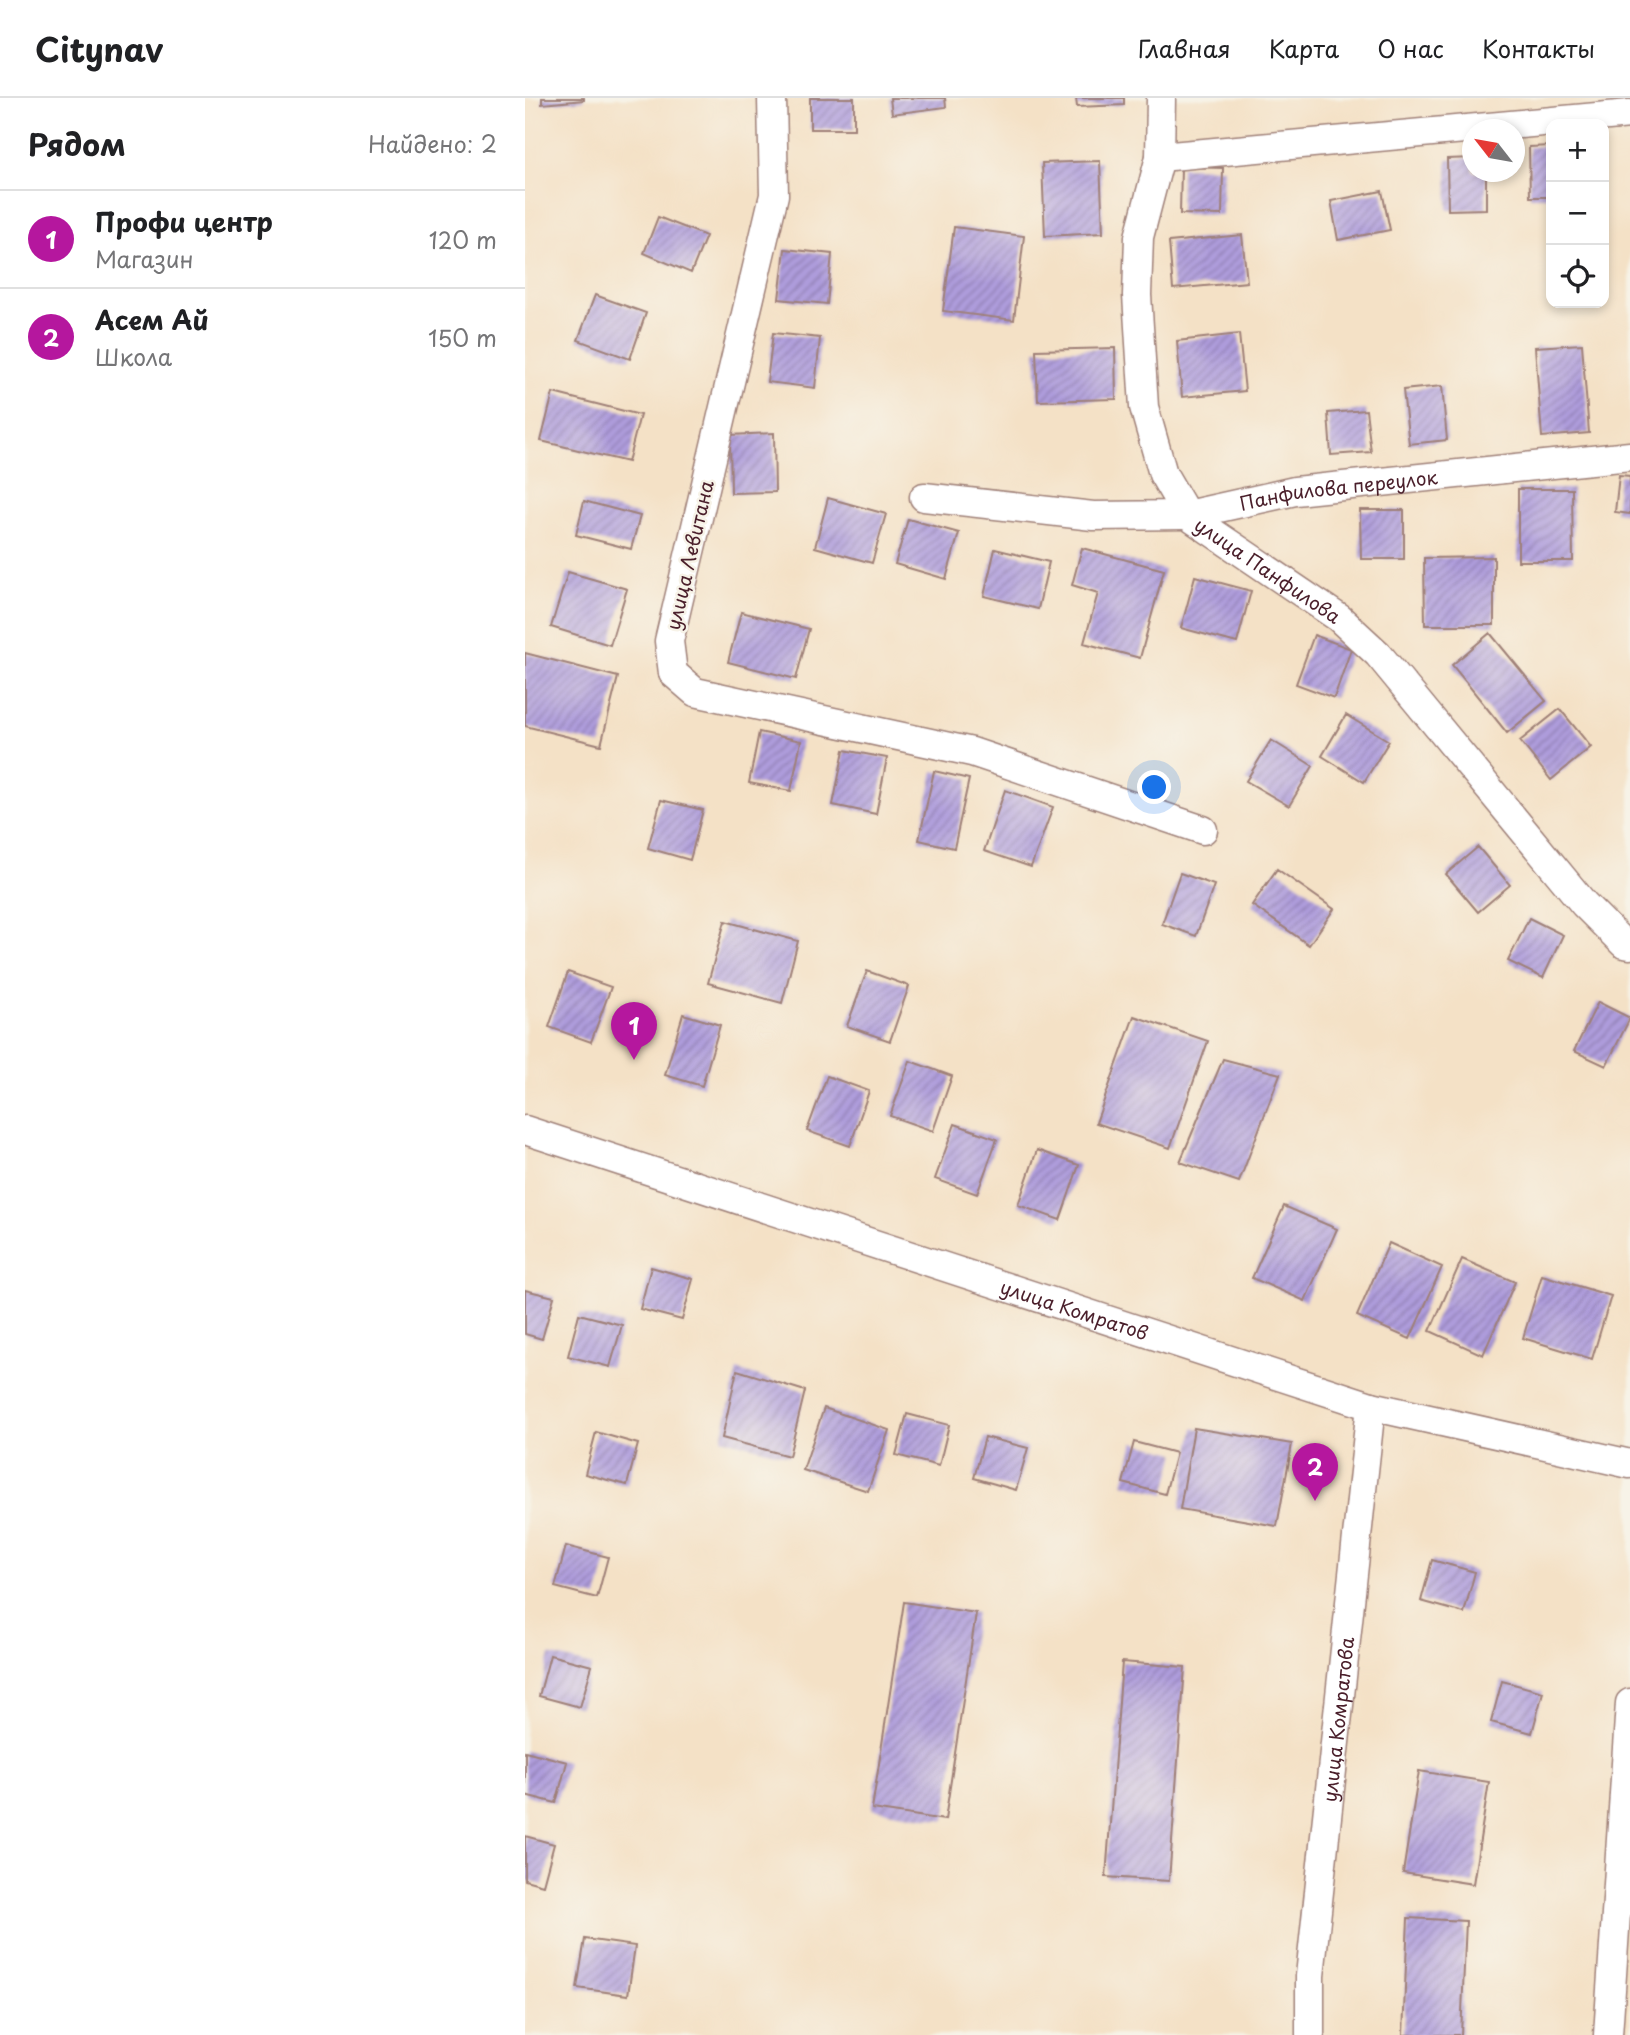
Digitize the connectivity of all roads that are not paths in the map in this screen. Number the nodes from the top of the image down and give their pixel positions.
1 (772, 98) edge
2 (1161, 98) edge
3 (1630, 114) edge
4 (1160, 157) junction
5 (1630, 456) edge
6 (924, 497) dead end
7 (1187, 515) junction
8 (1203, 830) dead end
9 (1630, 946) edge
10 (525, 1130) edge
11 (1371, 1406) junction
12 (1630, 1464) edge
13 (1630, 1703) edge
14 (1310, 2035) edge
15 (1608, 2035) edge

1 - 8 street, улица Левитана
2 - 4 street, улица Панфилова
3 - 4 street
4 - 7 street, улица Панфилова
5 - 7 street, Панфилова переулок
6 - 7 street, Панфилова переулок
7 - 9 street, улица Панфилова
10 - 11 street, улица Комратов
11 - 12 street, улица Комратов
11 - 14 street, улица Комратова
13 - 15 street

